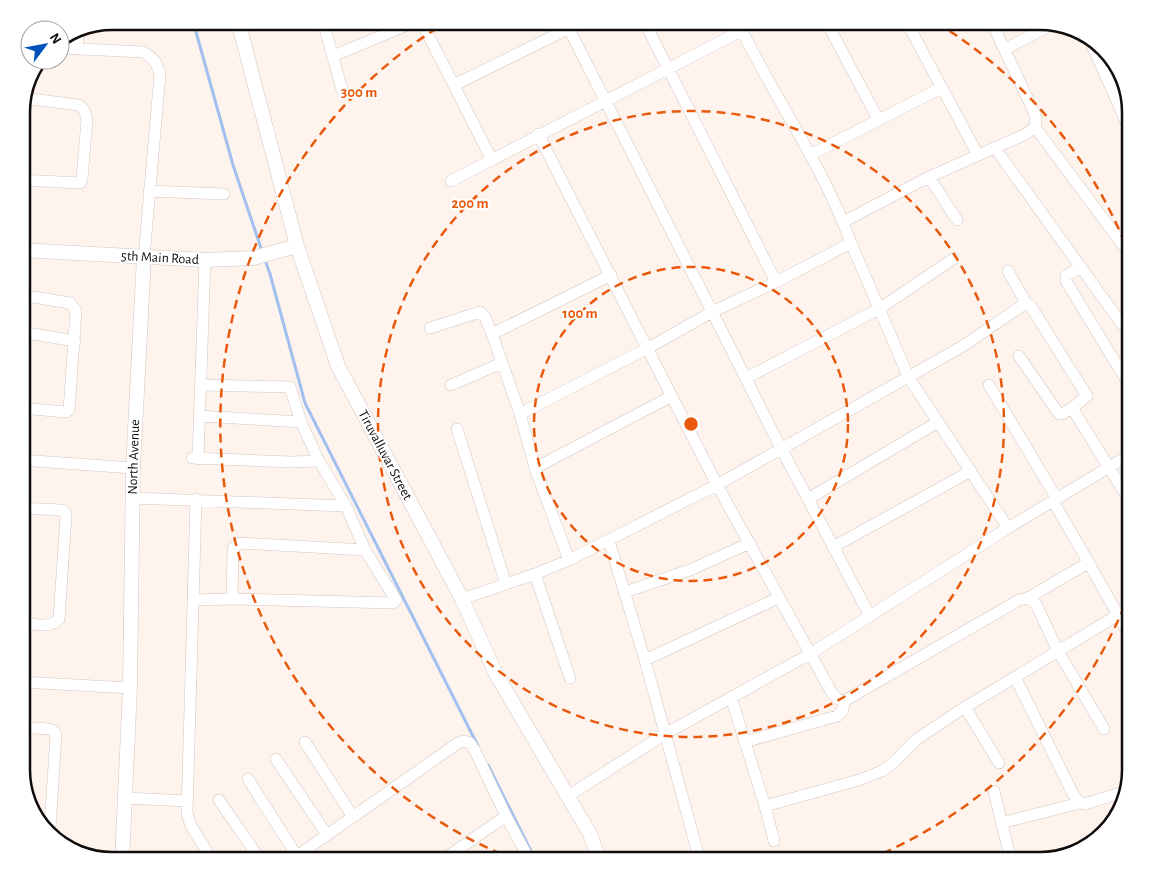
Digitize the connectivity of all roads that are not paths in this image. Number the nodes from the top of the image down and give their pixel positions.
1 (240, 30) edge
2 (326, 30) edge
3 (397, 30) edge
4 (424, 30) edge
5 (558, 30) edge
6 (570, 30) edge
7 (649, 30) edge
8 (732, 30) edge
9 (741, 30) edge
10 (831, 30) edge
11 (911, 30) edge
12 (996, 30) edge
13 (1041, 30) edge
14 (78, 38) edge
15 (70, 49) edge
16 (77, 49) junction
17 (1005, 49) junction
18 (1095, 51) edge
19 (333, 56) junction
20 (669, 68) junction
21 (454, 85) junction
22 (941, 88) junction
23 (342, 90) dead end
24 (32, 99) edge
25 (605, 101) junction
26 (1122, 113) edge
27 (878, 119) junction
28 (1035, 127) junction
29 (538, 134) junction
30 (995, 148) junction
31 (810, 155) junction
32 (978, 155) junction
33 (492, 160) junction
34 (929, 177) junction
35 (30, 180) edge
36 (451, 180) dead end
37 (150, 191) junction
38 (224, 194) dead end
39 (957, 220) dead end
40 (843, 222) junction
41 (851, 243) junction
42 (1122, 244) edge
43 (297, 246) junction
44 (30, 250) edge
45 (144, 257) junction
46 (953, 259) dead end
47 (205, 260) junction
48 (1080, 267) junction
49 (1008, 271) dead end
50 (611, 275) junction
51 (776, 282) junction
52 (30, 297) edge
53 (1026, 303) junction
54 (879, 309) junction
55 (712, 312) junction
56 (1122, 325) edge
57 (430, 328) dead end
58 (30, 333) edge
59 (492, 334) junction
60 (75, 341) junction
61 (648, 348) junction
62 (1020, 356) dead end
63 (502, 363) junction
64 (1122, 373) edge
65 (746, 378) junction
66 (909, 378) junction
67 (451, 384) dead end
68 (988, 384) dead end
69 (200, 385) junction
70 (672, 396) junction
71 (1072, 408) junction
72 (30, 409) edge
73 (520, 414) junction
74 (200, 416) junction
75 (301, 422) junction
76 (938, 422) junction
77 (457, 429) dead end
78 (782, 450) junction
79 (1122, 460) edge
80 (30, 461) edge
81 (319, 461) junction
82 (133, 468) junction
83 (535, 468) junction
84 (1109, 468) junction
85 (971, 471) junction
86 (718, 485) junction
87 (1122, 489) edge
88 (132, 498) junction
89 (808, 498) junction
90 (196, 500) junction
91 (1055, 500) junction
92 (346, 506) junction
93 (30, 508) edge
94 (1008, 528) junction
95 (609, 541) junction
96 (750, 543) junction
97 (833, 547) junction
98 (366, 550) junction
99 (569, 560) junction
100 (1090, 565) junction
101 (535, 574) junction
102 (506, 584) junction
103 (625, 592) junction
104 (778, 598) junction
105 (1028, 598) junction
106 (232, 599) junction
107 (462, 599) junction
108 (193, 600) junction
109 (1122, 612) edge
110 (1117, 615) junction
111 (870, 616) junction
112 (30, 623) edge
113 (1122, 623) edge
114 (1058, 651) junction
115 (810, 654) junction
116 (645, 660) junction
117 (1015, 677) junction
118 (570, 678) dead end
119 (30, 682) edge
120 (130, 688) junction
121 (731, 697) junction
122 (844, 701) junction
123 (966, 707) junction
124 (30, 727) edge
125 (1104, 729) dead end
126 (665, 734) junction
127 (305, 742) dead end
128 (744, 742) junction
129 (276, 759) dead end
130 (999, 763) dead end
131 (248, 779) dead end
132 (994, 791) dead end
133 (1119, 793) edge
134 (568, 796) junction
135 (125, 798) junction
136 (219, 800) dead end
137 (187, 801) junction
138 (1080, 803) junction
139 (765, 806) junction
140 (506, 816) junction
141 (353, 817) junction
142 (1001, 823) junction
143 (50, 824) edge
144 (327, 835) junction
145 (774, 841) dead end
146 (122, 852) edge
147 (208, 852) edge
148 (254, 852) edge
149 (291, 852) edge
150 (303, 852) edge
151 (453, 852) edge
152 (525, 852) edge
153 (597, 852) edge
154 (698, 852) edge
155 (1009, 852) edge

1 - 43 street, Tiruvalluvar Street
2 - 19 street
3 - 19 street
4 - 21 street
5 - 21 street
6 - 25 street
7 - 20 street
8 - 20 street
9 - 31 street
10 - 27 street
11 - 22 street
12 - 17 street
13 - 17 street
14 - 16 street
15 - 16 street
16 - 37 street, North Avenue
17 - 28 street
18 - 26 street
19 - 23 street
20 - 25 street
20 - 51 street
21 - 33 street
22 - 27 street
22 - 32 street
24 - 35 street
25 - 29 street
25 - 55 street
27 - 31 street
28 - 30 street
28 - 42 street
29 - 33 street
29 - 50 street
30 - 32 street
30 - 48 street
31 - 40 street
32 - 34 street
33 - 36 street
34 - 39 street
34 - 40 street
37 - 38 street
37 - 45 street, North Avenue
40 - 41 street
41 - 51 street
41 - 54 street
43 - 47 street, 5th Main Road
43 - 107 street, Tiruvalluvar Street
44 - 45 street, 5th Main Road
45 - 47 street, 5th Main Road
45 - 82 street, North Avenue
46 - 54 street
47 - 69 street
48 - 56 street
48 - 64 street
49 - 53 street
50 - 59 street
50 - 61 street
51 - 55 street
52 - 60 street
53 - 66 street
53 - 71 street
54 - 65 street
54 - 66 street
55 - 61 street
55 - 65 street
57 - 59 street
58 - 60 street
59 - 63 street
60 - 72 street
61 - 70 street
61 - 73 street
62 - 71 street
63 - 67 street
63 - 73 street
65 - 78 street
66 - 76 street
66 - 78 street
68 - 91 street
69 - 74 street
69 - 75 street
70 - 83 street
70 - 86 street
71 - 84 street
73 - 83 street
74 - 75 street
74 - 81 street
75 - 81 street
76 - 85 street
76 - 89 street
77 - 102 street
78 - 86 street
78 - 89 street
79 - 84 street
80 - 82 street
81 - 92 street
82 - 88 street, North Avenue
83 - 99 street
84 - 87 street
84 - 91 street
85 - 94 street
85 - 97 street
86 - 95 street
86 - 96 street
88 - 90 street
88 - 120 street, North Avenue
89 - 97 street
90 - 92 street
90 - 108 street
91 - 94 street
91 - 100 street
92 - 98 street
93 - 112 street
94 - 111 street
95 - 99 street
95 - 103 street
96 - 103 street
96 - 104 street
97 - 111 street
98 - 106 street
98 - 106 street
99 - 101 street
100 - 105 street
100 - 110 street
101 - 102 street
101 - 118 street
102 - 107 street
103 - 116 street
104 - 115 street
104 - 116 street
105 - 114 street
105 - 122 street
106 - 108 street
107 - 134 street, Tiruvalluvar Street
108 - 137 street
109 - 110 street
110 - 113 street
110 - 114 street
111 - 115 street
114 - 117 street
114 - 125 street
115 - 121 street
115 - 122 street
116 - 126 street
117 - 123 street
117 - 138 street
119 - 120 street
120 - 135 street, North Avenue
121 - 126 street
121 - 128 street
122 - 128 street
123 - 130 street
123 - 139 street
124 - 143 street
126 - 134 street
126 - 154 street
127 - 141 street
128 - 139 street
129 - 144 street
131 - 149 street
132 - 142 street
133 - 138 street
134 - 153 street, Tiruvalluvar Street
135 - 137 street
135 - 146 street, North Avenue
136 - 148 street
137 - 147 street
138 - 142 street
139 - 145 street
140 - 141 street
140 - 151 street
140 - 152 street
141 - 144 street
142 - 155 street
144 - 150 street

